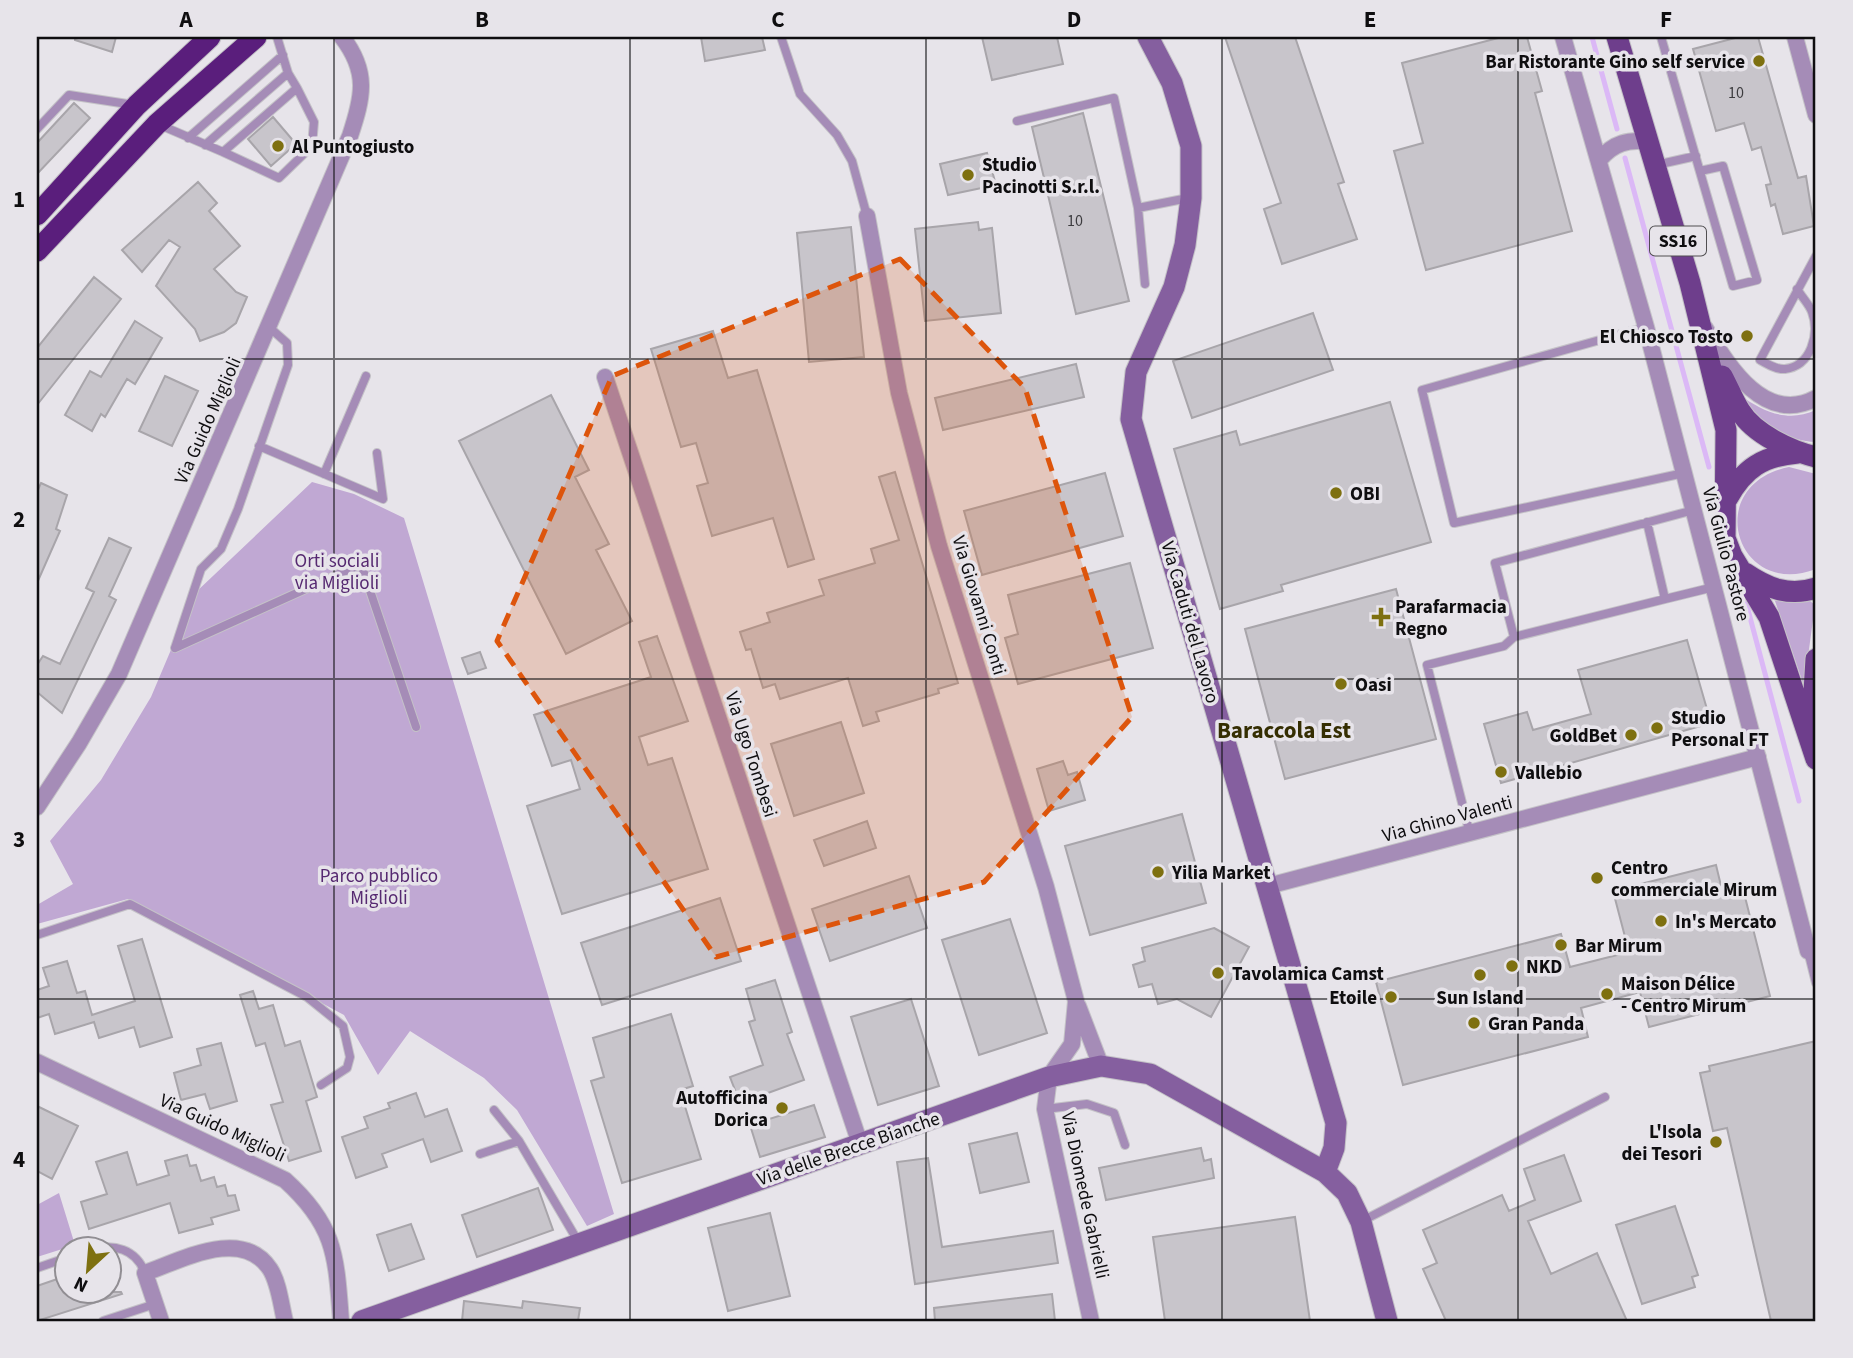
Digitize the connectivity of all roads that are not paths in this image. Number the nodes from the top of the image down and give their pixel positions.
1 (210, 37) edge
2 (256, 37) edge
3 (277, 37) edge
4 (342, 37) edge
5 (782, 37) edge
6 (1148, 37) edge
7 (1563, 37) edge
8 (1617, 37) edge
9 (1623, 37) edge
10 (1661, 37) edge
11 (1795, 37) edge
12 (283, 55) junction
13 (288, 73) junction
14 (1633, 86) junction
15 (297, 88) junction
16 (137, 105) junction
17 (1816, 115) edge
18 (1017, 121) dead end
19 (157, 124) junction
20 (37, 129) edge
21 (188, 138) junction
22 (1649, 142) junction
23 (205, 145) junction
24 (222, 152) junction
25 (1696, 156) junction
26 (1600, 159) junction
27 (1656, 165) junction
28 (1700, 171) junction
29 (1191, 198) junction
30 (1138, 208) junction
31 (37, 215) edge
32 (867, 216) joint
33 (37, 251) edge
34 (1816, 256) edge
35 (1145, 284) dead end
36 (1797, 289) junction
37 (1699, 318) junction
38 (1646, 327) junction
39 (270, 328) junction
40 (1705, 342) junction
41 (366, 376) dead end
42 (605, 377) dead end
43 (1816, 398) edge
44 (258, 446) junction
45 (377, 453) dead end
46 (1807, 455) edge
47 (1684, 473) junction
48 (324, 474) junction
49 (1727, 499) junction
50 (1694, 510) junction
51 (1647, 522) junction
52 (1744, 572) junction
53 (1714, 587) junction
54 (1816, 588) edge
55 (1665, 599) junction
56 (1514, 637) junction
57 (1816, 659) edge
58 (416, 727) dead end
59 (1814, 750) edge
60 (1758, 757) junction
61 (37, 807) edge
62 (1470, 834) junction
63 (1268, 886) junction
64 (37, 935) edge
65 (1812, 952) edge
66 (1816, 983) edge
67 (1076, 1001) junction
68 (37, 1062) edge
69 (1101, 1066) junction
70 (1049, 1077) junction
71 (321, 1085) dead end
72 (1605, 1097) dead end
73 (1045, 1109) junction
74 (494, 1110) dead end
75 (519, 1141) junction
76 (860, 1144) junction
77 (1125, 1145) dead end
78 (480, 1154) dead end
79 (1325, 1172) junction
80 (1361, 1222) junction
81 (579, 1243) junction
82 (122, 1251) edge
83 (145, 1273) junction
84 (155, 1304) junction
85 (103, 1321) edge
86 (161, 1321) edge
87 (285, 1321) edge
88 (341, 1321) edge
89 (362, 1321) edge
90 (1091, 1321) edge
91 (1387, 1321) edge

1 - 16 highway
2 - 19 highway
3 - 12 lane
4 - 39 street, Via Guido Miglioli
5 - 32 lane
6 - 29 street, Via Caduti del Lavoro
7 - 26 street, Via Giulio Pastore
8 - 14 main road, SS16
9 - 14 main road, SS16
10 - 25 lane
11 - 17 street
12 - 13 lane
12 - 21 lane
13 - 15 lane
13 - 23 lane
14 - 22 main road, SS16
15 - 24 lane
15 - 24 lane
16 - 20 lane
16 - 31 highway
18 - 30 lane
19 - 21 lane
19 - 33 highway
21 - 23 lane
22 - 26 street
22 - 27 main road, SS16
23 - 24 lane
25 - 27 lane
25 - 28 lane
26 - 38 street, Via Giulio Pastore
27 - 37 main road, SS16
28 - 28 lane
29 - 30 lane
29 - 63 street, Via Caduti del Lavoro
30 - 35 lane
32 - 67 street, Via Giovanni Conti
34 - 36 lane
36 - 36 lane
37 - 40 main road, SS16
37 - 43 street
38 - 47 street, Via Giulio Pastore
38 - 47 lane
39 - 44 lane
39 - 61 street, Via Guido Miglioli
40 - 46 main road, SS16
40 - 49 main road, SS16
41 - 48 lane
42 - 76 street, Via Ugo Tombesi
44 - 48 lane
44 - 58 lane
45 - 48 lane
46 - 49 main road, SS16
47 - 50 street, Via Giulio Pastore
49 - 52 main road, SS16
50 - 51 lane
50 - 53 street, Via Giulio Pastore
51 - 55 lane
51 - 56 lane
52 - 54 main road
52 - 59 main road, SS16
53 - 55 lane
53 - 60 street, Via Giulio Pastore
55 - 56 lane
56 - 62 lane
57 - 59 main road, SS16
60 - 62 street, Via Ghino Valenti
60 - 65 street, Via Giulio Pastore
62 - 63 street, Via Ghino Valenti
63 - 79 street, Via Caduti del Lavoro
64 - 71 lane
65 - 66 lane
67 - 69 street, Via Giovanni Conti
67 - 70 street, Via Giovanni Conti
68 - 88 street, Via Guido Miglioli
69 - 70 street, Via delle Brecce Bianche
69 - 79 street, Via delle Brecce Bianche
70 - 73 street, Via Diomede Gabrielli
70 - 76 street, Via delle Brecce Bianche
72 - 80 lane
73 - 77 lane
73 - 90 street, Via Diomede Gabrielli
74 - 75 lane
75 - 78 lane
75 - 81 lane
76 - 81 street, Via delle Brecce Bianche
79 - 80 street
80 - 91 street
81 - 89 street, Via delle Brecce Bianche
82 - 83 lane
83 - 84 street
83 - 87 street
84 - 85 lane
84 - 86 street

